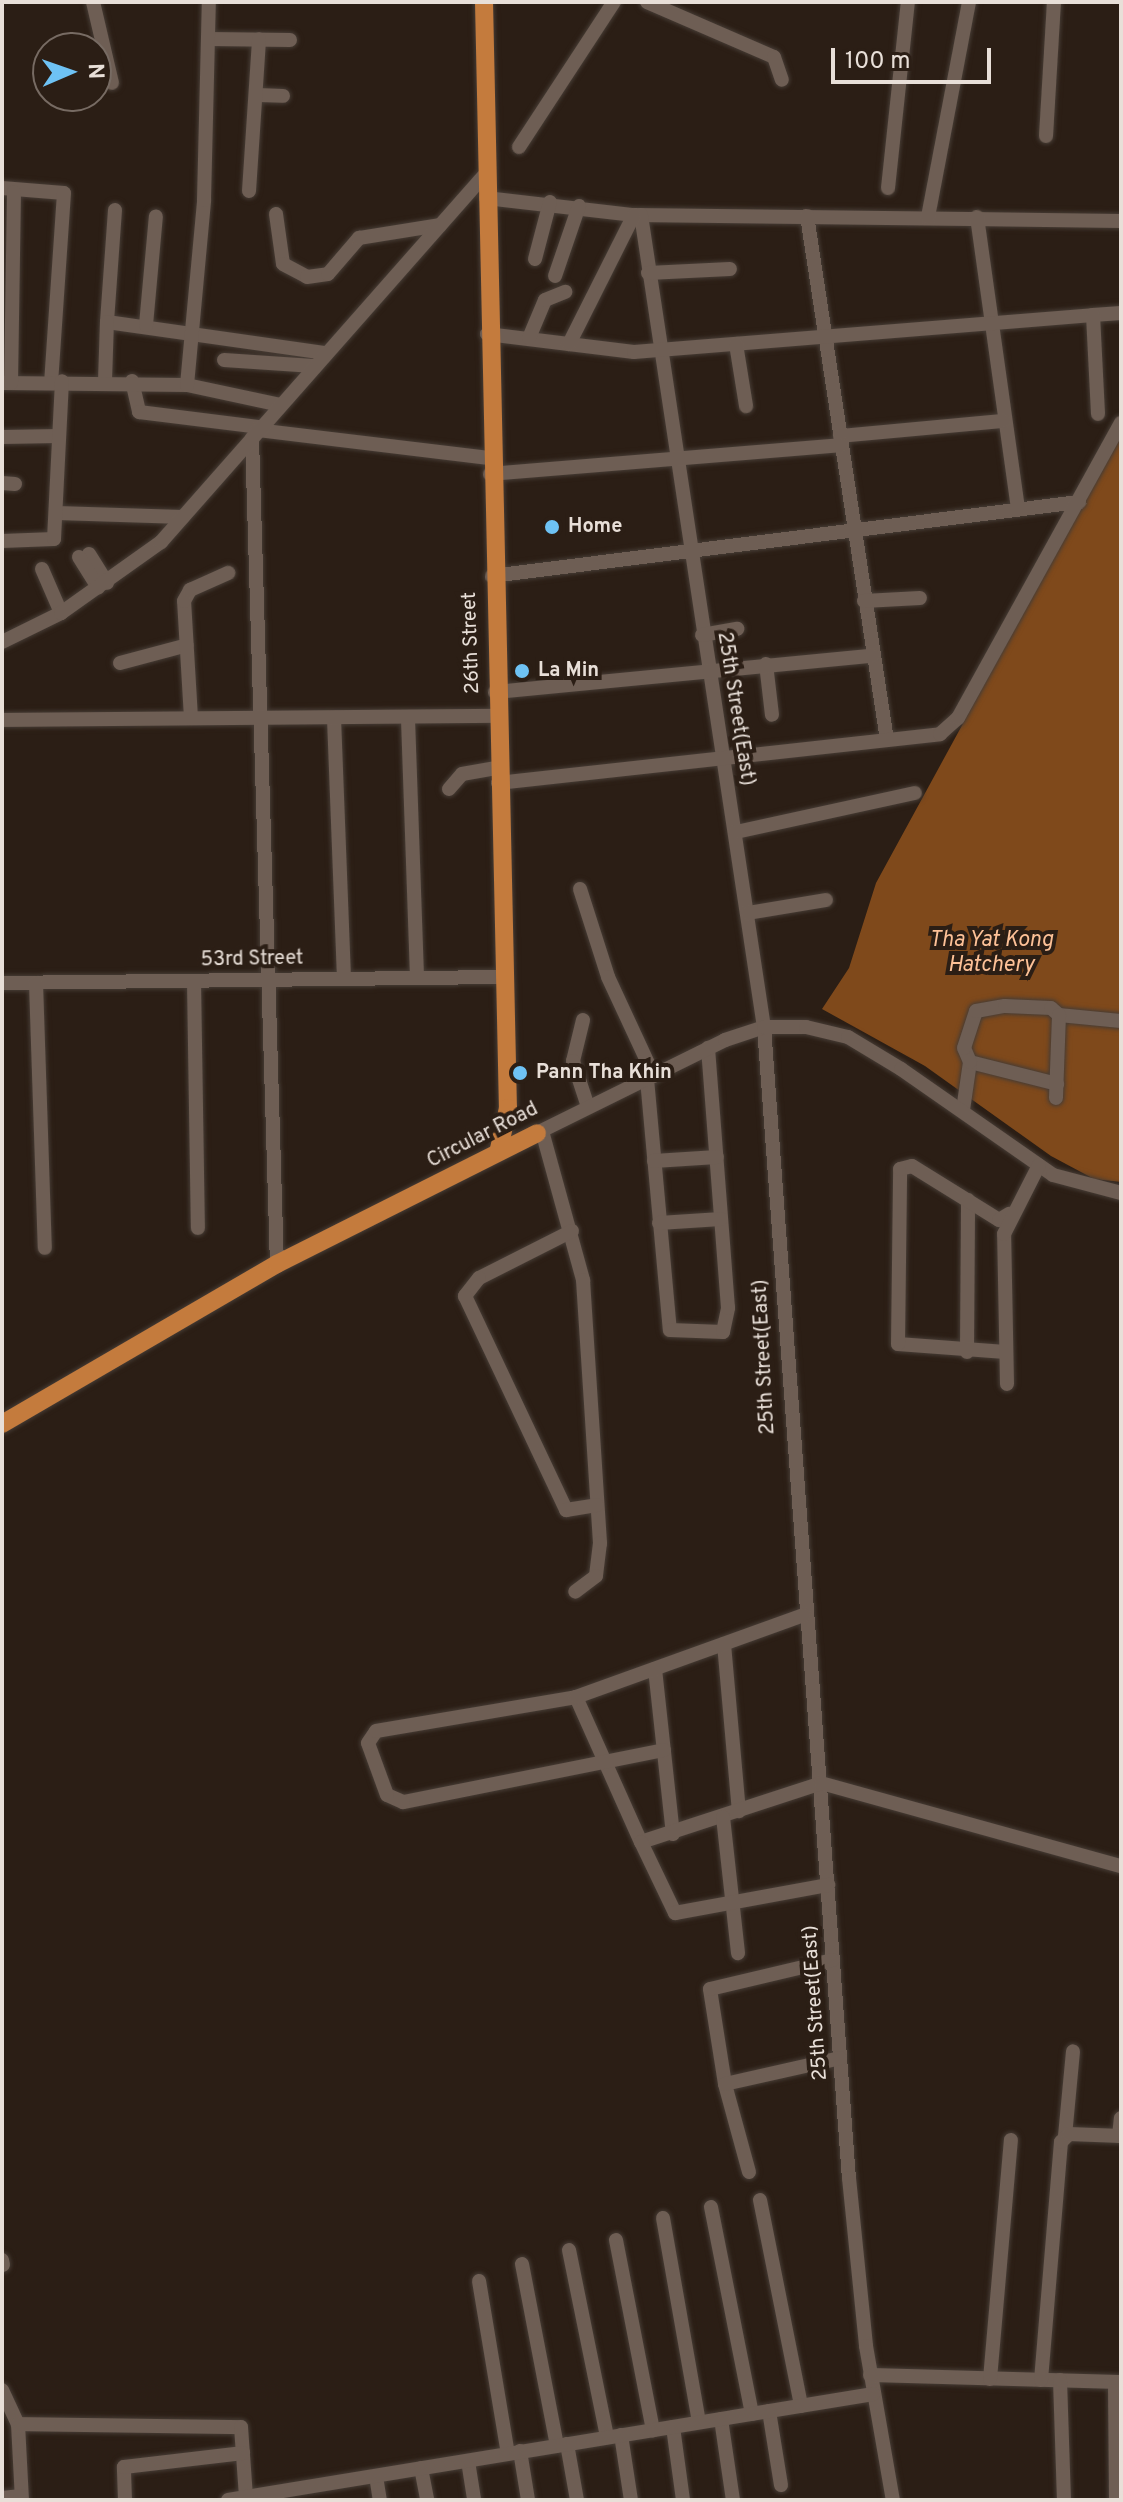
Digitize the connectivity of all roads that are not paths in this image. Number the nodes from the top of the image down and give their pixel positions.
1 (93, 2) edge
2 (209, 2) edge
3 (484, 2) edge
4 (614, 2) edge
5 (647, 2) edge
6 (908, 2) edge
7 (968, 2) edge
8 (1054, 2) edge
9 (100, 32) edge
10 (209, 39) junction
11 (259, 39) junction
12 (290, 40) dead end
13 (782, 80) dead end
14 (258, 95) junction
15 (283, 96) dead end
16 (1046, 136) dead end
17 (519, 147) dead end
18 (484, 176) junction
19 (888, 188) dead end
20 (8, 190) edge
21 (249, 191) dead end
22 (486, 198) junction
23 (550, 202) junction
24 (579, 206) junction
25 (115, 210) dead end
26 (276, 214) dead end
27 (638, 215) junction
28 (156, 216) dead end
29 (807, 216) junction
30 (928, 217) junction
31 (977, 217) junction
32 (1121, 221) edge
33 (440, 225) junction
34 (535, 259) dead end
35 (730, 269) dead end
36 (648, 273) junction
37 (555, 276) dead end
38 (565, 292) dead end
39 (1121, 313) edge
40 (1093, 315) junction
41 (990, 320) junction
42 (107, 322) junction
43 (146, 325) junction
44 (195, 329) junction
45 (487, 334) junction
46 (529, 338) junction
47 (827, 338) junction
48 (569, 344) junction
49 (736, 344) junction
50 (658, 350) junction
51 (326, 353) junction
52 (224, 360) dead end
53 (314, 366) junction
54 (57, 381) junction
55 (105, 381) junction
56 (132, 381) junction
57 (6, 383) edge
58 (187, 385) junction
59 (280, 405) junction
60 (746, 406) dead end
61 (1098, 414) dead end
62 (1003, 421) junction
63 (1121, 423) edge
64 (256, 432) junction
65 (59, 436) junction
66 (2, 437) edge
67 (841, 440) junction
68 (675, 457) junction
69 (490, 466) junction
70 (1079, 502) junction
71 (1018, 507) junction
72 (57, 513) junction
73 (183, 517) junction
74 (855, 534) junction
75 (2, 541) edge
76 (84, 556) dead end
77 (689, 556) junction
78 (42, 569) dead end
79 (228, 573) dead end
80 (492, 576) junction
81 (102, 586) junction
82 (920, 598) dead end
83 (864, 601) junction
84 (61, 613) junction
85 (737, 629) dead end
86 (702, 635) junction
87 (2, 642) edge
88 (187, 645) junction
89 (872, 656) junction
90 (120, 663) dead end
91 (766, 664) junction
92 (708, 668) junction
93 (495, 692) junction
94 (772, 715) dead end
95 (496, 716) junction
96 (191, 718) junction
97 (334, 718) junction
98 (408, 719) junction
99 (2, 720) edge
100 (259, 720) junction
101 (887, 740) junction
102 (722, 760) junction
103 (498, 776) junction
104 (449, 789) dead end
105 (915, 793) dead end
106 (736, 832) junction
107 (580, 889) dead end
108 (826, 900) dead end
109 (748, 913) junction
110 (417, 977) junction
111 (503, 977) junction
112 (344, 979) junction
113 (269, 980) junction
114 (194, 981) junction
115 (2, 983) edge
116 (36, 983) junction
117 (1059, 1015) junction
118 (583, 1020) dead end
119 (1121, 1021) edge
120 (764, 1027) junction
121 (708, 1048) junction
122 (970, 1062) junction
123 (650, 1078) junction
124 (588, 1107) junction
125 (508, 1108) junction
126 (963, 1110) junction
127 (540, 1132) junction
128 (499, 1149) junction
129 (717, 1157) junction
130 (654, 1161) junction
131 (1039, 1165) junction
132 (1121, 1193) edge
133 (968, 1200) junction
134 (1009, 1214) junction
135 (721, 1219) junction
136 (659, 1223) junction
137 (198, 1228) dead end
138 (572, 1231) junction
139 (45, 1248) dead end
140 (277, 1264) junction
141 (967, 1352) junction
142 (1005, 1352) junction
143 (1007, 1384) dead end
144 (2, 1424) edge
145 (597, 1505) junction
146 (575, 1592) dead end
147 (804, 1615) junction
148 (724, 1644) junction
149 (655, 1669) junction
150 (576, 1697) junction
151 (664, 1750) junction
152 (604, 1764) junction
153 (821, 1783) junction
154 (739, 1811) junction
155 (723, 1817) junction
156 (673, 1834) junction
157 (641, 1842) junction
158 (1121, 1866) edge
159 (828, 1885) junction
160 (733, 1902) junction
161 (738, 1953) dead end
162 (833, 1960) junction
163 (1073, 2051) dead end
164 (840, 2058) junction
165 (725, 2084) junction
166 (1121, 2118) edge
167 (1065, 2136) junction
168 (1120, 2136) edge
169 (1011, 2140) dead end
170 (749, 2172) dead end
171 (760, 2200) dead end
172 (711, 2207) dead end
173 (663, 2218) dead end
174 (616, 2240) dead end
175 (569, 2250) dead end
176 (522, 2264) dead end
177 (479, 2281) dead end
178 (870, 2375) junction
179 (990, 2379) junction
180 (1041, 2380) junction
181 (1060, 2380) junction
182 (1118, 2382) edge
183 (2, 2390) edge
184 (873, 2394) junction
185 (801, 2406) junction
186 (769, 2411) junction
187 (752, 2414) junction
188 (12, 2419) edge
189 (721, 2419) junction
190 (699, 2422) junction
191 (673, 2427) junction
192 (653, 2430) junction
193 (614, 2436) junction
194 (562, 2445) junction
195 (243, 2453) junction
196 (514, 2453) junction
197 (468, 2461) junction
198 (421, 2468) junction
199 (376, 2476) junction
200 (781, 2485) dead end
201 (246, 2497) junction
202 (2, 2498) edge
203 (21, 2498) edge
204 (125, 2500) edge
205 (228, 2500) edge
206 (380, 2500) edge
207 (427, 2500) edge
208 (474, 2500) edge
209 (528, 2500) edge
210 (577, 2500) edge
211 (631, 2500) edge
212 (683, 2500) edge
213 (733, 2500) edge
214 (893, 2500) edge
215 (1064, 2500) edge
216 (1116, 2500) edge

1 - 9 street
2 - 10 street
3 - 18 main road, 26th Street
4 - 17 street
5 - 13 street
6 - 19 street
7 - 30 street
8 - 16 street
10 - 11 street
10 - 44 street
11 - 12 street
11 - 14 street
14 - 15 street
14 - 21 street
18 - 22 main road, 26th Street
18 - 33 street
20 - 54 street
20 - 57 street
22 - 23 street
22 - 45 main road, 26th Street
23 - 24 street
23 - 34 street
24 - 27 street
24 - 37 street
25 - 42 street
26 - 33 street
27 - 29 street
27 - 36 street, 25th Street(East)
27 - 48 street
28 - 43 street
29 - 30 street
29 - 47 street
30 - 31 street
31 - 32 street
31 - 41 street
33 - 51 street
35 - 36 street
36 - 50 street, 25th Street(East)
38 - 46 street
39 - 40 street
40 - 41 street
40 - 61 street
41 - 47 street
41 - 62 street
42 - 43 street
42 - 55 street
43 - 44 street
44 - 51 street
44 - 58 street
45 - 46 street
45 - 69 main road, 26th Street
46 - 48 street
47 - 49 street
47 - 67 street
48 - 50 street
49 - 50 street
49 - 60 street
50 - 68 street, 25th Street(East)
51 - 53 street
52 - 53 street
53 - 59 street
54 - 55 street
54 - 57 street
54 - 65 street
55 - 56 street
56 - 58 street
56 - 64 street
58 - 59 street
59 - 64 street
62 - 67 street
62 - 71 street
63 - 70 street
64 - 69 street
64 - 73 street
64 - 100 street
65 - 66 street
65 - 72 street
67 - 68 street
67 - 74 street
68 - 69 street
68 - 77 street, 25th Street(East)
69 - 80 main road, 26th Street
70 - 71 street
70 - 101 street
71 - 74 street
72 - 73 street
72 - 75 street
73 - 81 street
74 - 77 street
74 - 83 street
76 - 81 street
77 - 80 street
77 - 86 street, 25th Street(East)
78 - 84 street
79 - 88 street
80 - 93 main road, 26th Street
81 - 84 street
82 - 83 street
83 - 89 street
84 - 87 street
85 - 86 street
86 - 92 street, 25th Street(East)
88 - 90 street
88 - 96 street
89 - 91 street
89 - 101 street
91 - 92 street
91 - 94 street
92 - 93 street
92 - 102 street, 25th Street(East)
93 - 95 main road, 26th Street
95 - 98 street
95 - 103 main road, 26th Street
96 - 99 street
96 - 100 street
97 - 98 street
97 - 100 street
97 - 112 street
98 - 110 street
100 - 113 street
101 - 102 street
102 - 103 street
102 - 106 street, 25th Street(East)
103 - 104 street
103 - 111 main road, 26th Street
105 - 106 street
106 - 109 street, 25th Street(East)
107 - 123 street
108 - 109 street
109 - 120 street, 25th Street(East)
110 - 111 street, 53rd Street
110 - 112 street, 53rd Street
111 - 125 main road, 26th Street
112 - 113 street, 53rd Street
113 - 114 street, 53rd Street
113 - 140 street
114 - 116 street, 53rd Street
114 - 137 street
115 - 116 street, 53rd Street
116 - 139 street
117 - 119 street
117 - 122 street
117 - 122 street
118 - 124 street
120 - 121 street, Circular Road
120 - 126 street, Circular Road
120 - 147 street, 25th Street(East)
121 - 123 street, Circular Road
121 - 129 street
122 - 126 street
123 - 124 street, Circular Road
123 - 130 street
124 - 127 street, Circular Road
125 - 127 main road
125 - 128 main road, 26th Street
126 - 131 street, Circular Road
127 - 128 main road, Circular Road
127 - 138 street
128 - 140 main road, Circular Road
129 - 130 street
129 - 135 street
130 - 136 street
131 - 132 street, Circular Road
131 - 134 street
133 - 134 street
133 - 141 street
133 - 141 street
134 - 142 street
135 - 136 street
135 - 136 street
138 - 145 street
138 - 145 street
140 - 144 main road, Circular Road
141 - 142 street
142 - 143 street
145 - 146 street
147 - 148 street
147 - 153 street, 25th Street(East)
148 - 149 street
148 - 154 street
149 - 150 street
149 - 151 street
150 - 152 street
150 - 152 street
151 - 152 street
151 - 156 street
152 - 157 street
153 - 154 street
153 - 158 street
153 - 159 street, 25th Street(East)
154 - 155 street
155 - 156 street
155 - 160 street
156 - 157 street
157 - 160 street
159 - 160 street
159 - 162 street, 25th Street(East)
160 - 161 street
162 - 164 street, 25th Street(East)
162 - 165 street
163 - 167 street
164 - 165 street
164 - 178 street, 25th Street(East)
165 - 170 street
166 - 168 street
167 - 168 street
167 - 180 street
169 - 179 street
171 - 185 street
172 - 187 street
173 - 190 street
174 - 192 street
175 - 193 street
176 - 194 street
177 - 196 street
178 - 179 street
178 - 184 street, 25th Street(East)
179 - 180 street
180 - 181 street
181 - 182 street
181 - 215 street
182 - 216 street
183 - 188 street
184 - 185 street
184 - 214 street, 25th Street(East)
185 - 186 street
186 - 187 street
186 - 200 street
187 - 189 street
188 - 195 street
188 - 203 street
189 - 190 street
189 - 213 street
190 - 191 street
191 - 192 street
191 - 212 street
192 - 193 street
193 - 194 street
193 - 211 street
194 - 196 street
194 - 210 street
195 - 201 street
195 - 204 street
196 - 197 street
196 - 209 street
197 - 198 street
197 - 208 street
198 - 199 street
198 - 207 street
199 - 201 street
199 - 206 street
201 - 205 street
202 - 203 street

